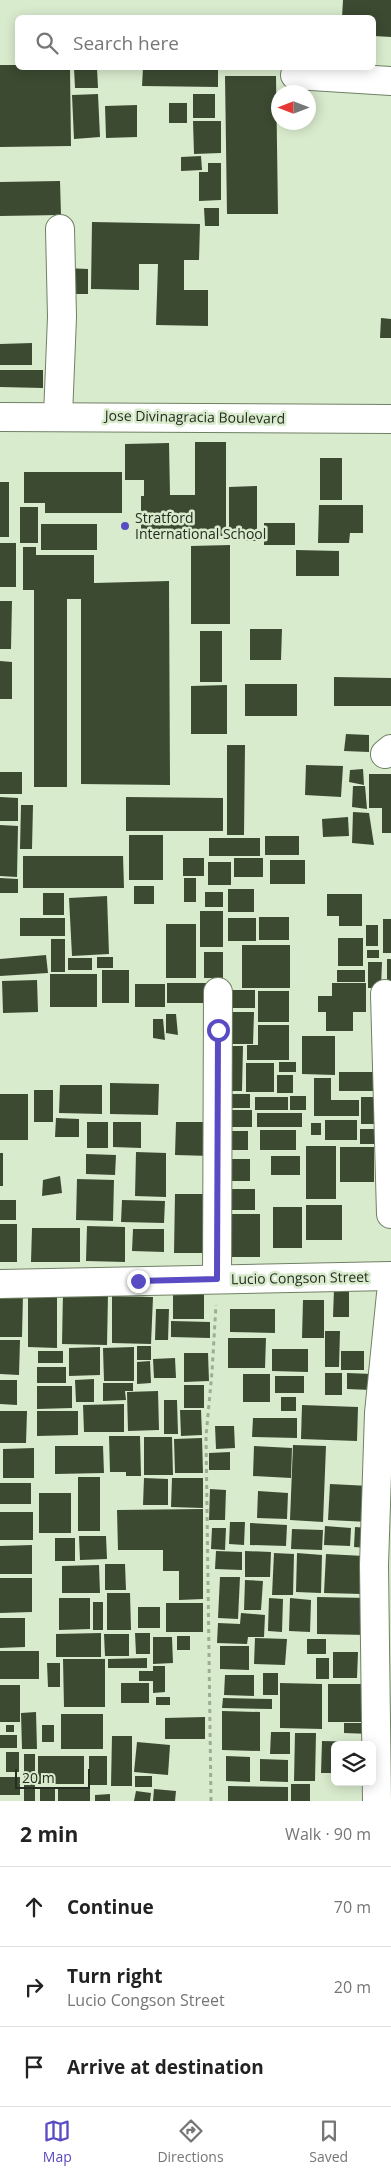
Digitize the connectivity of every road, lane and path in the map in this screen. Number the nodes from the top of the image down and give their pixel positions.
1 (295, 74) dead end
2 (391, 81) edge
3 (60, 229) dead end
4 (58, 416) junction
5 (0, 417) edge
6 (391, 419) edge
7 (218, 992) dead end
8 (385, 994) dead end
9 (391, 1214) edge
10 (391, 1276) edge
11 (217, 1279) junction
12 (0, 1284) edge
13 (391, 1294) edge
14 (211, 1801) edge
15 (378, 1801) edge

1 - 2 street
3 - 4 street
4 - 5 street, Jose Divinagracia Boulevard
4 - 6 street, Jose Divinagracia Boulevard
7 - 11 street
8 - 9 street
10 - 11 street, Lucio Congson Street
11 - 12 street, Lucio Congson Street
11 - 14 path
13 - 15 street

